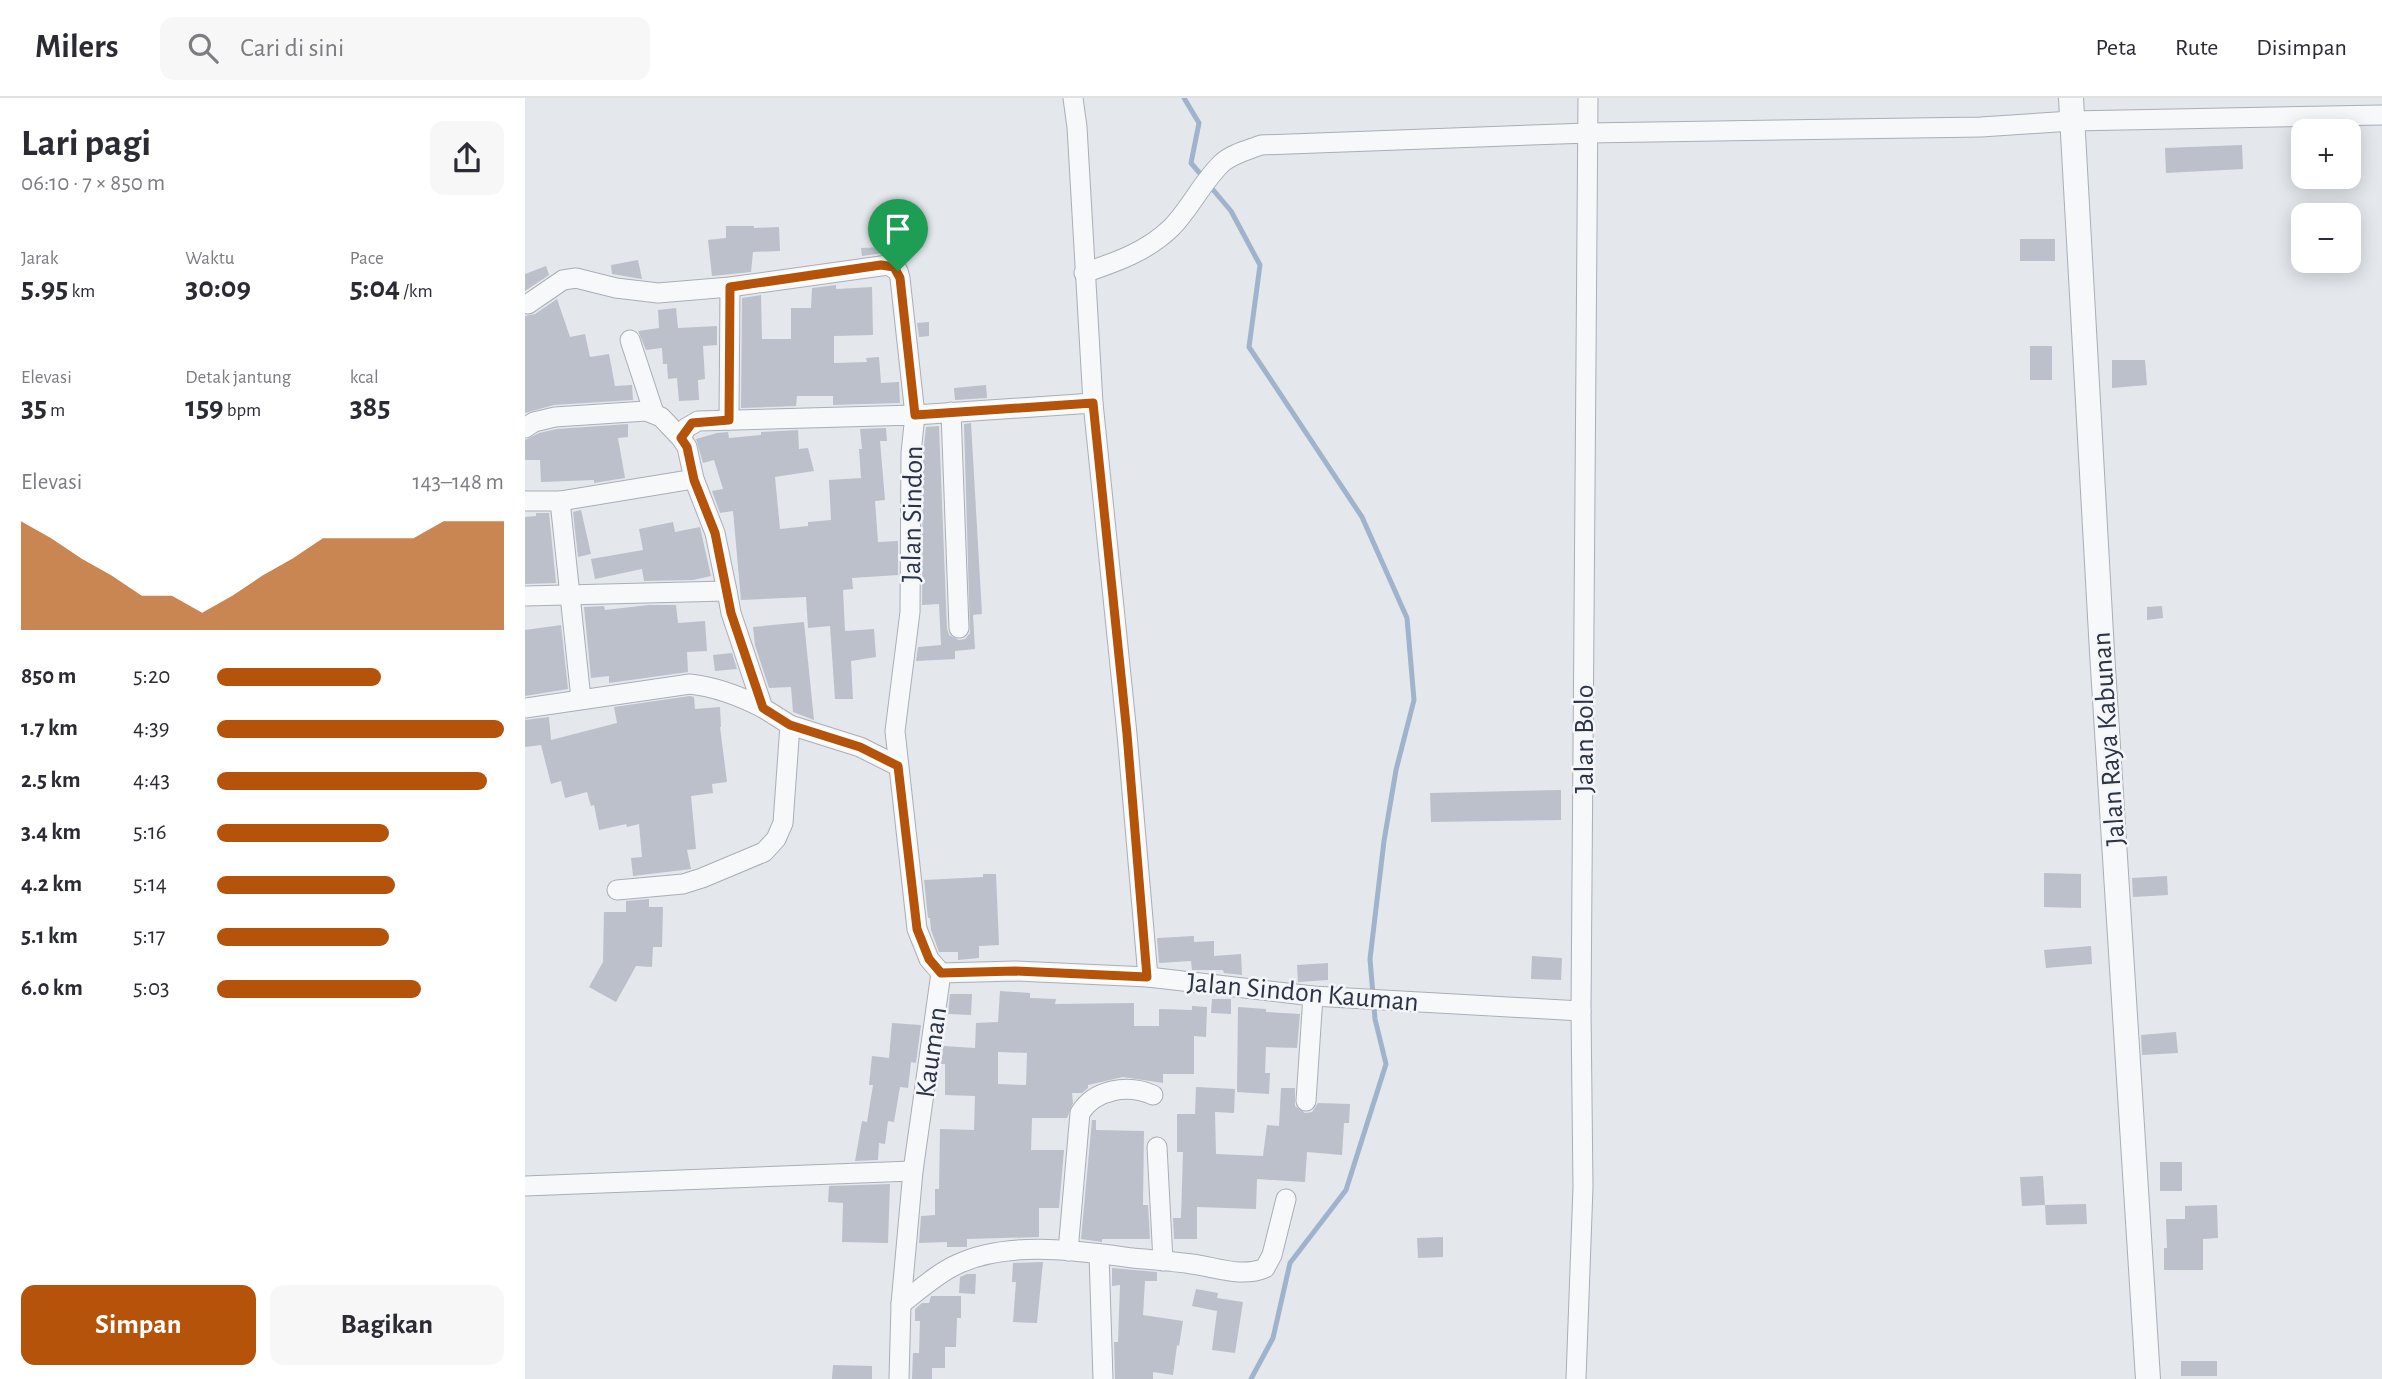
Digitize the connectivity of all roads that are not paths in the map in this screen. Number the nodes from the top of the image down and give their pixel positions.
1 (1073, 98) edge
2 (1588, 98) edge
3 (2072, 110) edge
4 (2382, 115) edge
5 (1588, 133) junction
6 (1084, 273) junction
7 (730, 287) junction
8 (529, 303) dead end
9 (630, 340) dead end
10 (1093, 403) junction
11 (951, 412) junction
12 (654, 413) junction
13 (915, 415) junction
14 (729, 420) junction
15 (525, 428) edge
16 (681, 438) junction
17 (694, 480) junction
18 (525, 501) edge
19 (560, 501) junction
20 (727, 591) junction
21 (569, 595) junction
22 (525, 596) edge
23 (959, 628) dead end
24 (581, 699) junction
25 (525, 708) edge
26 (763, 708) junction
27 (790, 725) junction
28 (895, 732) junction
29 (860, 747) junction
30 (898, 766) junction
31 (617, 891) dead end
32 (941, 973) junction
33 (1147, 977) junction
34 (1314, 996) junction
35 (1581, 1011) junction
36 (1153, 1095) dead end
37 (1306, 1101) dead end
38 (1157, 1147) dead end
39 (913, 1171) junction
40 (525, 1186) edge
41 (1286, 1199) dead end
42 (1067, 1251) junction
43 (1100, 1254) junction
44 (1163, 1261) junction
45 (901, 1304) junction
46 (899, 1379) edge
47 (1103, 1379) edge
48 (1576, 1379) edge
49 (2148, 1379) edge

1 - 6 street
2 - 5 street, Jalan Bolo
3 - 4 street
3 - 5 street
3 - 49 street, Jalan Raya Kabunan
5 - 6 street
5 - 35 street, Jalan Bolo
6 - 10 street
7 - 8 street
7 - 13 street
7 - 14 street
9 - 12 street
10 - 11 street
10 - 33 street
11 - 13 street
11 - 23 street
12 - 15 street
12 - 16 street
13 - 14 street, Jalan Sindon
13 - 28 street, Jalan Sindon
14 - 16 street, Jalan Sindon
16 - 17 street
17 - 19 street
17 - 20 street
18 - 19 street
19 - 21 street
20 - 21 street
20 - 26 street
21 - 22 street
21 - 24 street
24 - 25 street
24 - 26 street
26 - 27 street
27 - 29 street
27 - 31 street
28 - 29 street
28 - 30 street, Kauman
29 - 30 street
30 - 32 street, Kauman
32 - 33 street, Jalan Sindon Kauman
32 - 39 street, Kauman
33 - 34 street, Jalan Sindon Kauman
34 - 35 street, Jalan Sindon Kauman
34 - 37 street
35 - 48 street, Jalan Bolo
36 - 42 street
38 - 44 street
39 - 40 street
39 - 45 street, Kauman
41 - 44 street
42 - 43 street
42 - 45 street
43 - 44 street
43 - 47 street
45 - 46 street, Kauman

